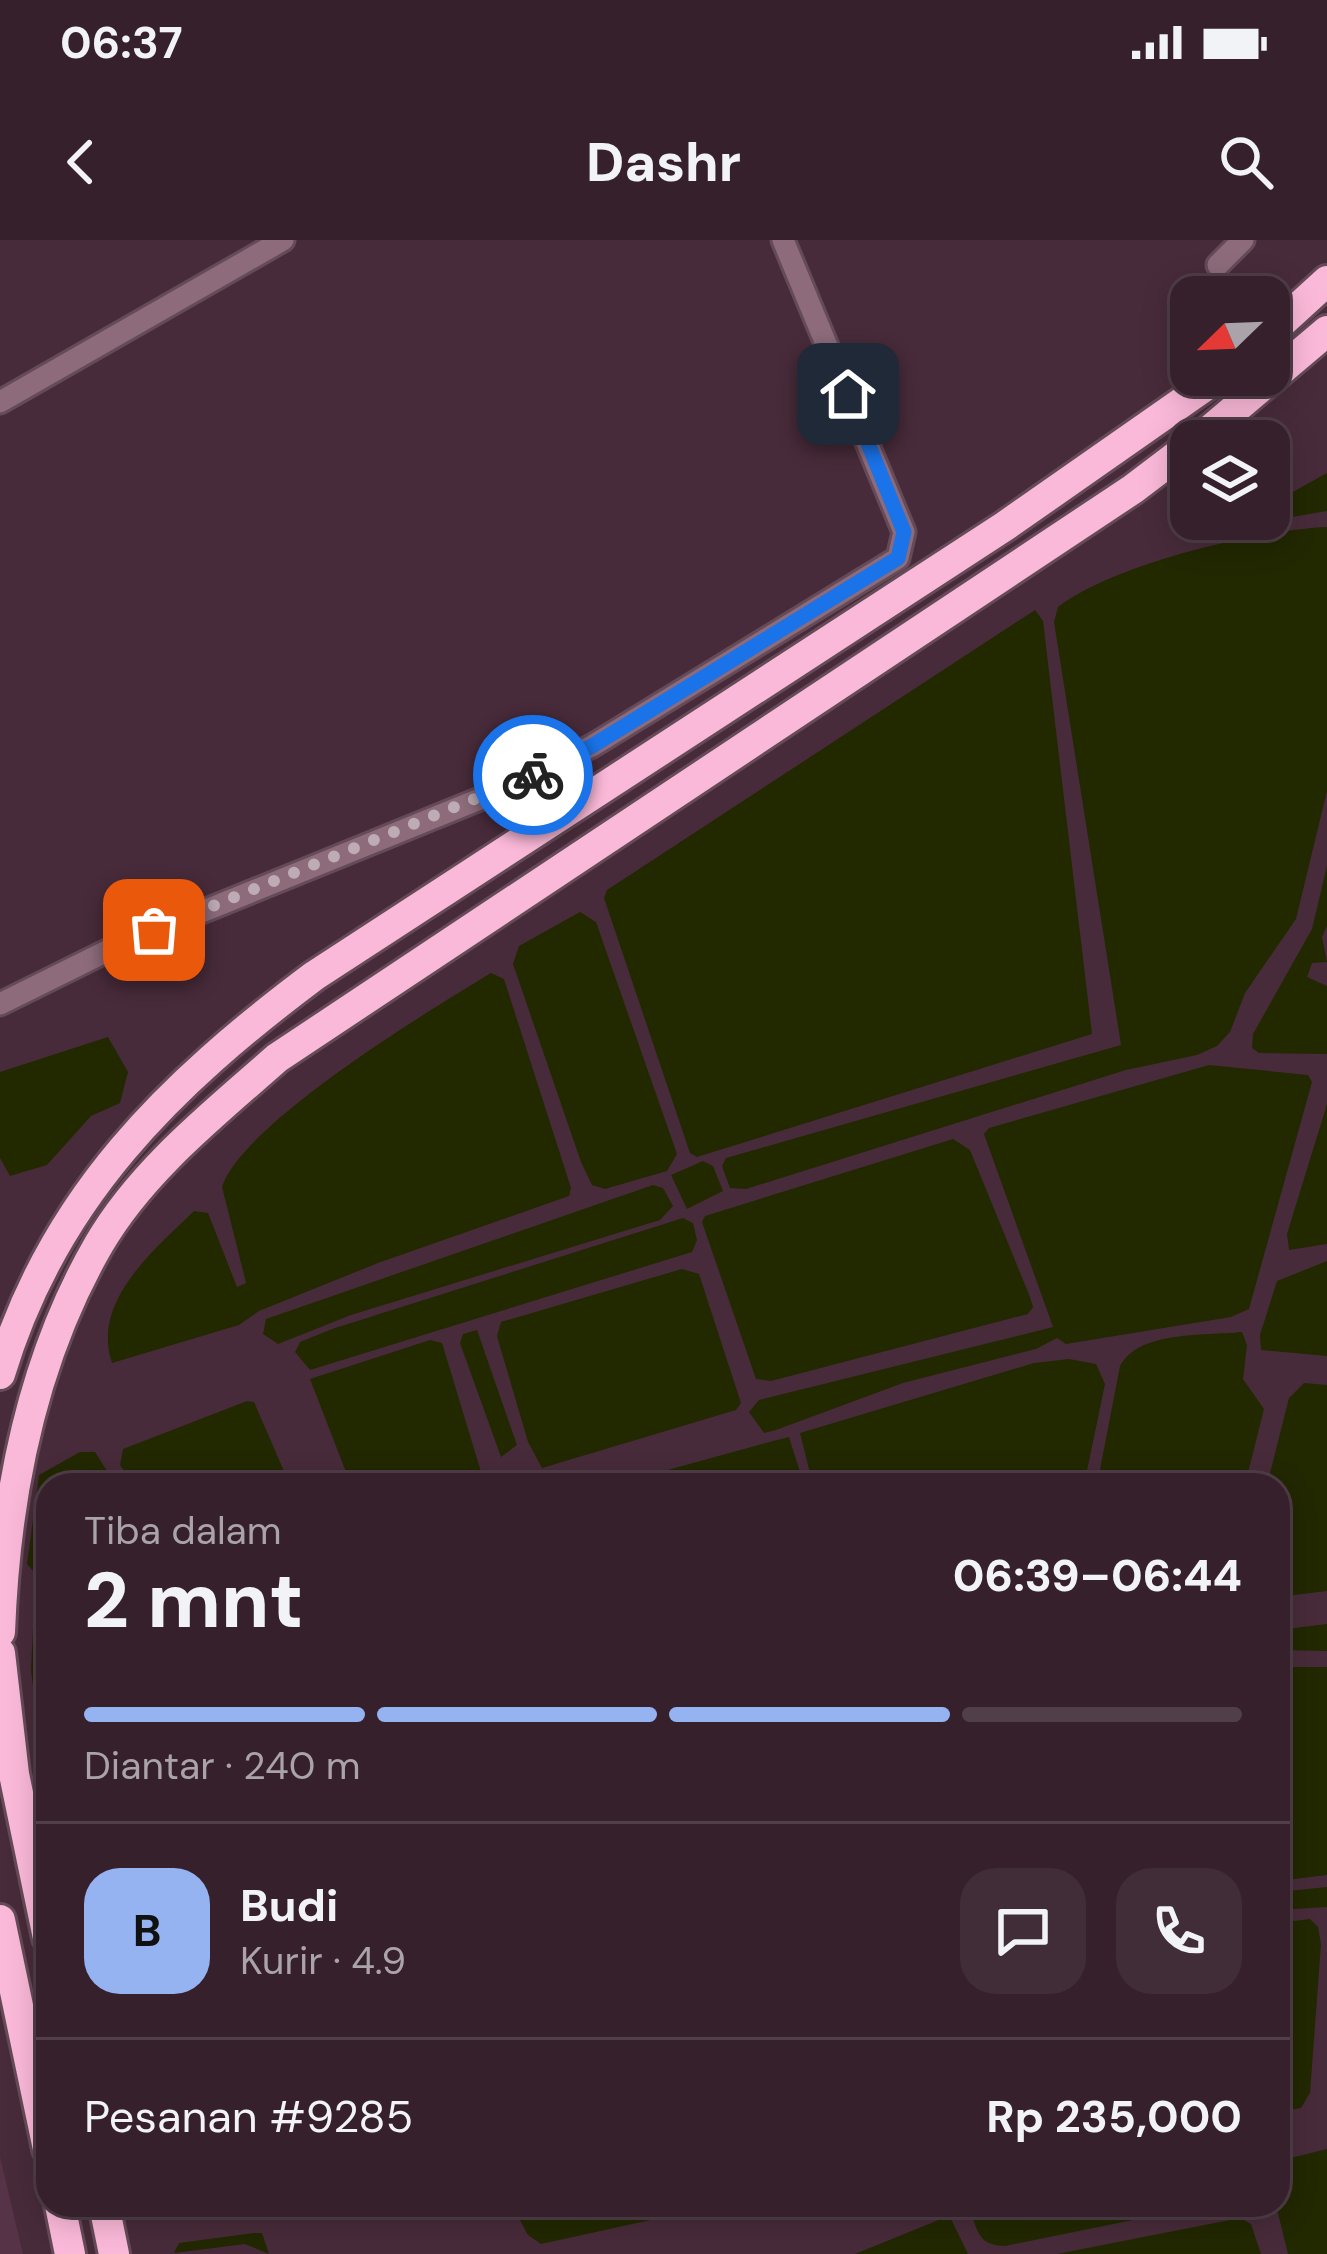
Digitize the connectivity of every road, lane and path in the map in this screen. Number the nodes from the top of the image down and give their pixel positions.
1 (283, 240) edge
2 (783, 240) edge
3 (1243, 240) edge
4 (1218, 265) dead end
5 (1327, 281) edge
6 (1290, 315) edge
7 (1327, 331) edge
8 (1191, 396) edge
9 (0, 401) edge
10 (1221, 420) edge
11 (1170, 459) edge
12 (0, 1004) edge
13 (0, 1374) edge
14 (0, 1632) edge
15 (0, 1652) edge
16 (36, 1880) edge
17 (0, 1920) edge
18 (36, 2092) edge
19 (62, 2217) edge
20 (106, 2217) edge
21 (70, 2254) edge
22 (114, 2254) edge

1 - 9 street
2 - 12 street
3 - 4 street
5 - 6 highway
7 - 10 highway
8 - 13 highway
11 - 14 highway
15 - 16 highway
17 - 18 highway
19 - 21 highway
20 - 22 highway

